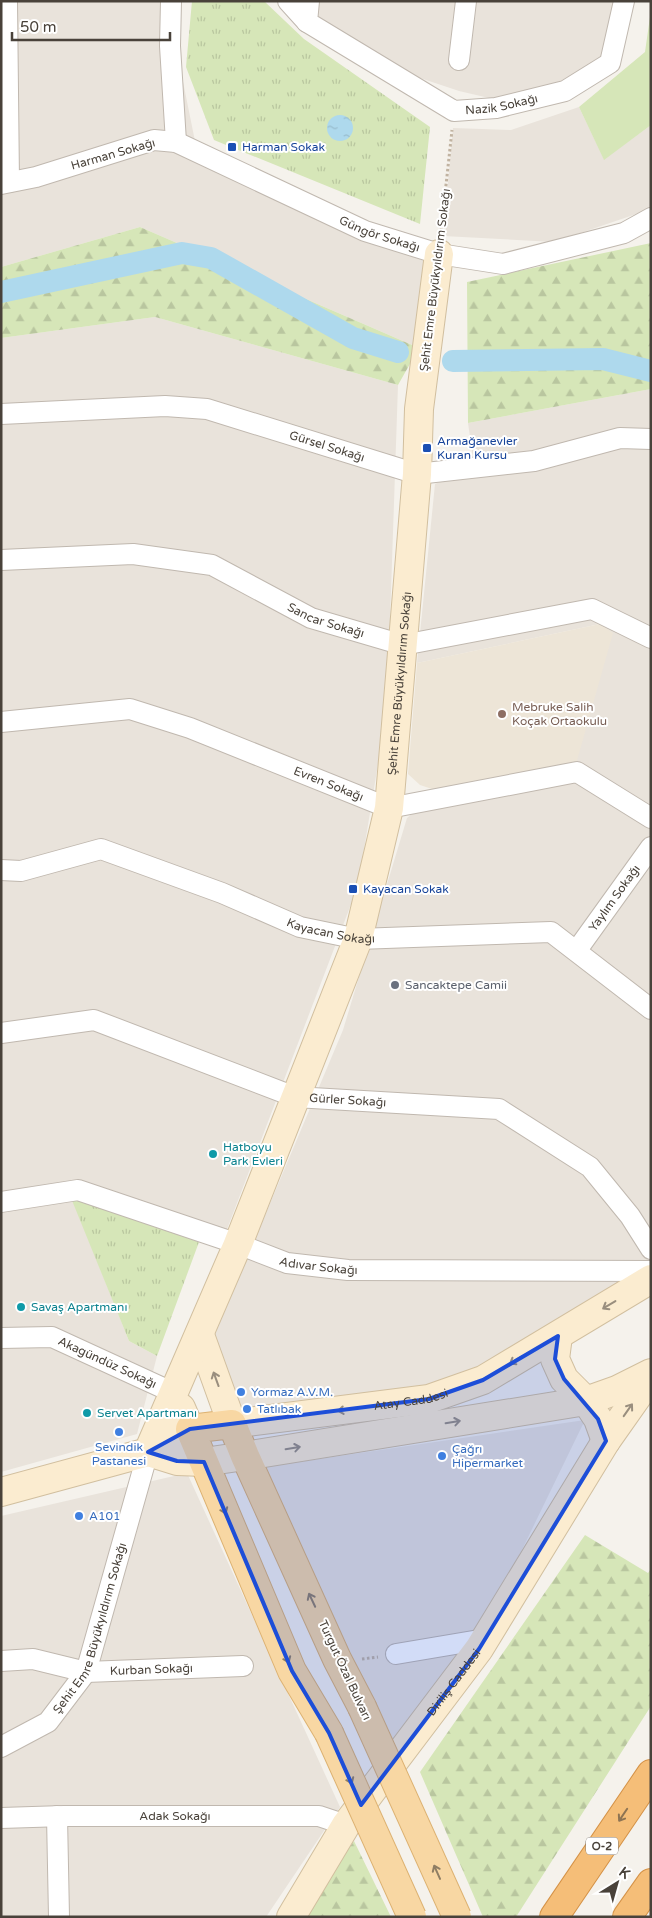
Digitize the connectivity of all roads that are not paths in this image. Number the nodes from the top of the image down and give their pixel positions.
1 (7, 1) edge
2 (171, 1) edge
3 (288, 1) edge
4 (309, 1) edge
5 (466, 1) edge
6 (624, 1) edge
7 (307, 22) junction
8 (459, 60) dead end
9 (176, 142) junction
10 (5, 183) edge
11 (651, 218) edge
12 (439, 254) junction
13 (1, 414) edge
14 (651, 439) edge
15 (417, 474) junction
16 (1, 560) edge
17 (651, 638) edge
18 (403, 645) junction
19 (1, 722) edge
20 (389, 808) junction
21 (651, 818) edge
22 (651, 847) edge
23 (1, 870) edge
24 (358, 939) junction
25 (577, 950) junction
26 (651, 1009) edge
27 (1, 1034) edge
28 (295, 1097) junction
29 (1, 1202) edge
30 (238, 1244) junction
31 (651, 1249) edge
32 (651, 1271) edge
33 (651, 1279) edge
34 (200, 1335) junction
35 (558, 1336) junction
36 (1, 1338) edge
37 (651, 1373) edge
38 (651, 1377) edge
39 (174, 1393) junction
40 (586, 1401) junction
41 (232, 1424) junction
42 (190, 1429) junction
43 (606, 1441) junction
44 (148, 1452) junction
45 (245, 1456) junction
46 (204, 1462) junction
47 (1, 1492) edge
48 (485, 1639) junction
49 (396, 1654) road end
50 (1, 1661) edge
51 (243, 1666) dead end
52 (86, 1672) junction
53 (1, 1747) edge
54 (651, 1774) edge
55 (56, 1816) junction
56 (1, 1818) edge
57 (346, 1825) junction
58 (651, 1883) edge
59 (59, 1917) edge
60 (291, 1917) edge
61 (412, 1917) edge
62 (457, 1917) edge
63 (554, 1917) edge
64 (627, 1917) edge

1 - 10 street
2 - 9 street
3 - 7 street, Nazik Sokağı
4 - 7 street
5 - 8 street
6 - 7 street, Nazik Sokağı
9 - 10 street, Harman Sokağı
9 - 12 street, Güngör Sokağı
11 - 12 street, Güngör Sokağı
12 - 15 street, Şehit Emre Büyükyıldırım Sokağı
13 - 15 street, Gürsel Sokağı
14 - 15 street, Gürsel Sokağı
15 - 18 street, Şehit Emre Büyükyıldırım Sokağı
16 - 18 street, Sancar Sokağı
17 - 18 street, Sancar Sokağı
18 - 20 street, Şehit Emre Büyükyıldırım Sokağı
19 - 20 street, Evren Sokağı
20 - 21 street
20 - 24 street, Şehit Emre Büyükyıldırım Sokağı
22 - 25 street, Yaylım Sokağı
23 - 24 street, Kayacan Sokağı
24 - 25 street, Kayacan Sokağı
24 - 28 street, Şehit Emre Büyükyıldırım Sokağı
25 - 26 street, Kayacan Sokağı
27 - 28 street, Gürler Sokağı
28 - 30 street, Şehit Emre Büyükyıldırım Sokağı
28 - 31 street, Gürler Sokağı
29 - 30 street, Adıvar Sokağı
30 - 32 street, Adıvar Sokağı
30 - 34 street, Şehit Emre Büyükyıldırım Sokağı
33 -> 35 street, Atay Caddesi
34 - 39 street, Şehit Emre Büyükyıldırım Sokağı
41 -> 34 street
35 - 40 street
35 -> 41 street, Atay Caddesi
36 - 39 street, Akagündüz Sokağı
37 - 40 street
43 -> 38 street, Diriliş Caddesi
39 - 42 street
39 - 44 street, Şehit Emre Büyükyıldırım Sokağı
40 - 43 street
45 -> 40 street
41 - 42 main road, Atay Caddesi
41 - 45 main road, Turgut Özal Bulvarı
42 - 44 street, Atay Caddesi
42 - 46 main road
43 - 48 street, Diriliş Caddesi
44 - 46 street
44 - 47 street, Atay Caddesi
44 - 52 street, Şehit Emre Büyükyıldırım Sokağı
45 - 46 street
62 -> 45 main road, Turgut Özal Bulvarı, bridge
46 -> 61 main road, bridge
48 - 49 street
48 - 57 street, Diriliş Caddesi
50 - 52 street, Kurban Sokağı
51 - 52 street, Kurban Sokağı
52 - 53 street, Şehit Emre Büyükyıldırım Sokağı
54 -> 63 highway, O-2
55 - 56 street, Adak Sokağı
55 - 57 street, Adak Sokağı
55 - 59 street
57 - 60 street, Diriliş Caddesi
58 - 64 highway

